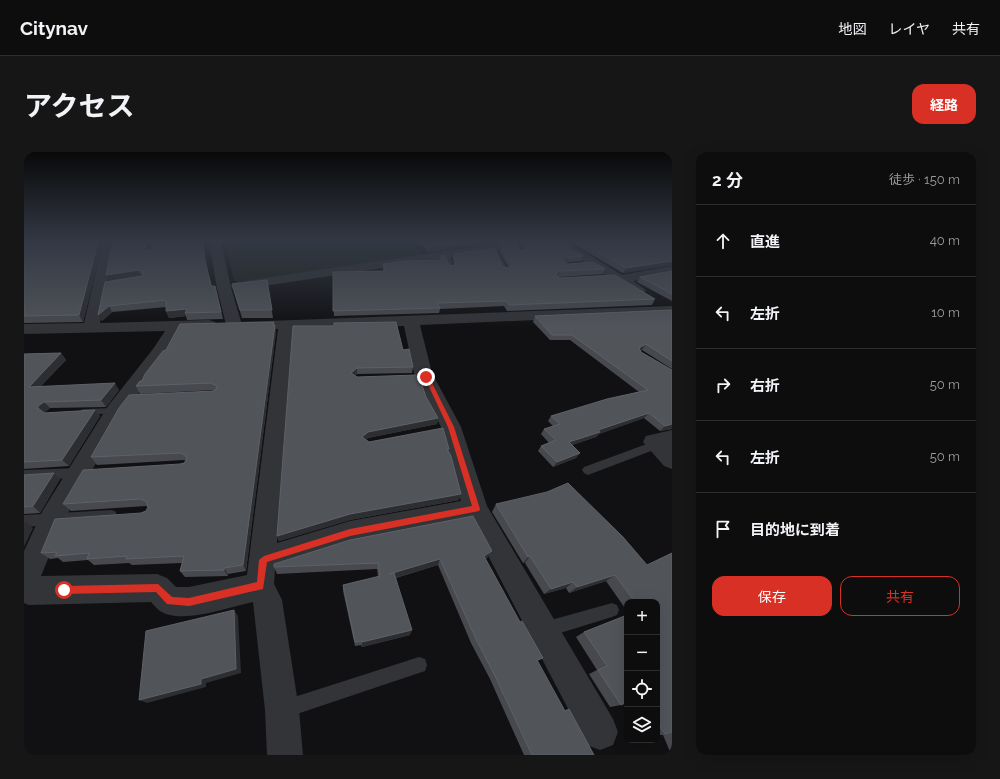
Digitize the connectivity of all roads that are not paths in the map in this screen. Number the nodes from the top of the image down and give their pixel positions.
1 (106, 270) edge
2 (221, 270) edge
3 (347, 270) edge
4 (605, 270) edge
5 (672, 270) edge
6 (602, 278) edge
7 (618, 278) junction
8 (224, 288) junction
9 (672, 309) edge
10 (411, 321) junction
11 (286, 324) junction
12 (177, 325) junction
13 (234, 325) junction
14 (92, 328) junction
15 (24, 329) edge
16 (126, 403) junction
17 (72, 413) edge
18 (664, 441) edge
19 (672, 460) edge
20 (588, 470) dead end
21 (85, 472) junction
22 (24, 475) edge
23 (476, 509) junction
24 (122, 514) edge
25 (52, 518) junction
26 (24, 521) edge
27 (264, 560) junction
28 (25, 579) edge
29 (260, 586) junction
30 (612, 610) dead end
31 (544, 631) junction
32 (419, 665) dead end
33 (282, 710) junction
34 (600, 732) dead end
35 (285, 755) edge

1 - 14 street
2 - 8 street
3 - 8 street
4 - 7 street
5 - 7 street
6 - 7 lane
7 - 9 street
8 - 13 street
9 - 10 street
10 - 11 street
10 - 23 street
11 - 13 street
11 - 27 street
12 - 13 street
12 - 14 street
12 - 16 street
14 - 15 street
16 - 17 lane
16 - 21 street
18 - 19 street
18 - 20 lane
21 - 22 lane
21 - 25 street
23 - 27 street
23 - 31 street
24 - 25 lane
25 - 26 lane
25 - 28 street
27 - 29 street
28 - 29 street
29 - 33 street
30 - 31 lane
31 - 34 street
32 - 33 lane
33 - 35 street

